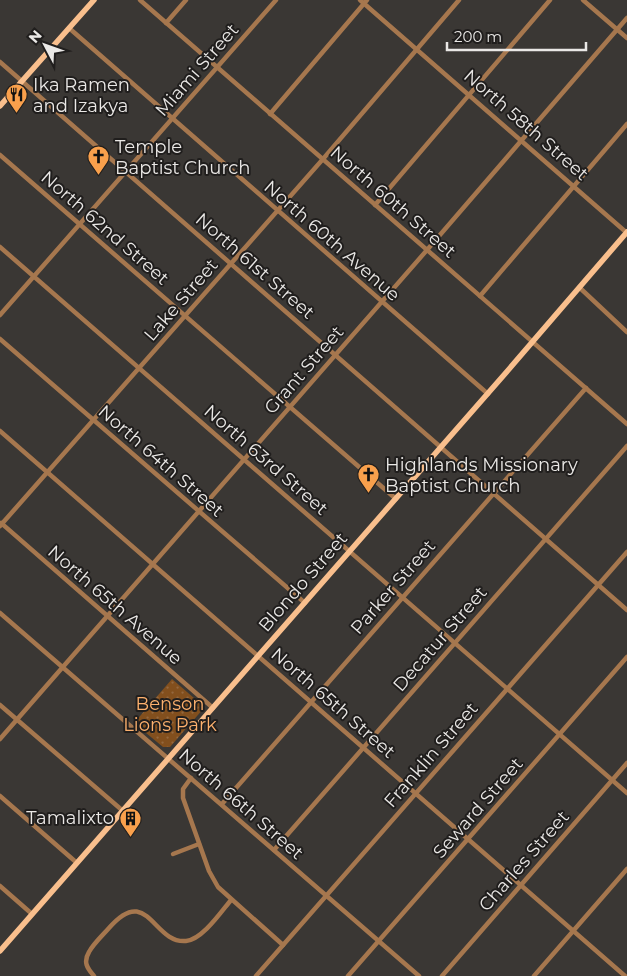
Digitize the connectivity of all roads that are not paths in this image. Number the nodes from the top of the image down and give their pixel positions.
1 (94, 0) edge
2 (140, 0) edge
3 (186, 0) edge
4 (276, 0) edge
5 (459, 0) edge
6 (550, 0) edge
7 (583, 0) edge
8 (364, 1) edge
9 (627, 18) edge
10 (166, 23) junction
11 (69, 28) junction
12 (617, 29) junction
13 (627, 38) edge
14 (417, 49) junction
15 (0, 62) edge
16 (218, 68) junction
17 (22, 81) junction
18 (469, 95) junction
19 (0, 106) edge
20 (270, 114) junction
21 (172, 119) junction
22 (627, 124) edge
23 (522, 140) junction
24 (0, 154) edge
25 (323, 159) junction
26 (126, 172) junction
27 (574, 186) junction
28 (375, 205) junction
29 (277, 211) junction
30 (81, 224) junction
31 (627, 232) edge
32 (0, 246) edge
33 (427, 250) junction
34 (231, 263) junction
35 (34, 276) junction
36 (580, 288) junction
37 (480, 296) junction
38 (382, 302) junction
39 (0, 315) edge
40 (185, 315) junction
41 (627, 332) edge
42 (0, 339) edge
43 (533, 342) junction
44 (336, 354) junction
45 (139, 368) junction
46 (586, 388) junction
47 (488, 394) junction
48 (290, 406) junction
49 (93, 420) junction
50 (627, 424) edge
51 (0, 431) edge
52 (627, 446) edge
53 (442, 447) junction
54 (244, 458) junction
55 (48, 472) junction
56 (494, 493) junction
57 (396, 499) junction
58 (198, 511) junction
59 (0, 524) edge
60 (546, 539) junction
61 (350, 551) junction
62 (627, 552) edge
63 (152, 563) junction
64 (598, 585) junction
65 (403, 597) junction
66 (305, 603) junction
67 (627, 610) edge
68 (0, 613) edge
69 (107, 616) junction
70 (455, 643) junction
71 (259, 656) junction
72 (627, 658) edge
73 (62, 667) junction
74 (508, 689) junction
75 (311, 702) junction
76 (0, 705) edge
77 (213, 708) junction
78 (17, 720) junction
79 (560, 734) junction
80 (0, 739) edge
81 (364, 748) junction
82 (168, 759) junction
83 (627, 763) edge
84 (191, 778) junction
85 (612, 780) junction
86 (416, 793) junction
87 (627, 793) edge
88 (0, 796) edge
89 (222, 804) junction
90 (123, 811) junction
91 (469, 839) junction
92 (199, 844) junction
93 (274, 850) junction
94 (173, 854) dead end
95 (77, 863) junction
96 (627, 869) edge
97 (521, 885) junction
98 (0, 886) edge
99 (327, 896) junction
100 (231, 900) junction
101 (32, 914) junction
102 (573, 931) junction
103 (379, 941) junction
104 (283, 945) junction
105 (0, 951) edge
106 (94, 976) edge
107 (256, 976) edge
108 (348, 976) edge
109 (419, 976) edge
110 (442, 976) edge
111 (534, 976) edge
112 (626, 976) edge

1 - 11 main road
2 - 10 street, North 60th Street
3 - 10 street
4 - 16 street, Miami Street
5 - 14 street, Lake Street
6 - 18 street
7 - 12 street
8 - 14 street, North 58th Street
8 - 20 street
9 - 12 street, Grant Street
10 - 16 street, North 60th Street
11 - 17 main road
11 - 21 street, North 60th Avenue
12 - 13 street
12 - 23 street, Grant Street
14 - 18 street, North 58th Street
14 - 25 street, Lake Street
15 - 17 street, North 61st Street
16 - 20 street, North 60th Street
16 - 21 street, Miami Street
17 - 19 main road
17 - 26 street, North 61st Street
18 - 23 street, North 58th Street
18 - 28 street
20 - 25 street, North 60th Street
21 - 26 street, Miami Street
21 - 29 street, North 60th Avenue
22 - 27 street
23 - 27 street, North 58th Street
23 - 33 street, Grant Street
24 - 30 street, North 62nd Street
25 - 28 street, North 60th Street
25 - 29 street, Lake Street
26 - 30 street, Miami Street
26 - 34 street, North 61st Street
27 - 31 street, North 58th Street
27 - 37 street
28 - 33 street, North 60th Street
29 - 34 street, Lake Street
29 - 38 street, North 60th Avenue
30 - 35 street, Miami Street
30 - 40 street, North 62nd Street
31 - 36 main road, Blondo Street
32 - 35 street, North 63rd Street
33 - 37 street, North 60th Street
33 - 38 street, Grant Street
34 - 40 street, Lake Street
34 - 44 street, North 61st Street
35 - 39 street, Miami Street
35 - 45 street, North 63rd Street
36 - 41 street
36 - 43 main road, Blondo Street
37 - 43 street, North 60th Street
38 - 44 street, Grant Street
38 - 47 street, North 60th Avenue
40 - 45 street, Lake Street
40 - 48 street, North 62nd Street
42 - 49 street, North 64th Street
43 - 46 street, North 60th Street
43 - 47 main road, Blondo Street
44 - 48 street, Grant Street
44 - 53 street, North 61st Street
45 - 49 street, Lake Street
45 - 54 street, North 63rd Street
46 - 50 street, North 60th Street
46 - 56 street, Parker Street
47 - 53 main road, Blondo Street
48 - 54 street, Grant Street
48 - 57 street, North 62nd Street
49 - 55 street, Lake Street
49 - 58 street, North 64th Street
51 - 55 street, North 65th Street
52 - 60 street, Decatur Street
53 - 56 street, North 61st Street
53 - 57 main road, Blondo Street
54 - 58 street, Grant Street
54 - 61 street, North 63rd Street
55 - 59 street, Lake Street
55 - 63 street, North 65th Street
56 - 60 street, North 61st Street
56 - 65 street, Parker Street
57 - 61 main road, Blondo Street
58 - 63 street, Grant Street
58 - 66 street, North 64th Street
59 - 69 street, North 65th Avenue
60 - 64 street, North 61st Street
60 - 70 street, Decatur Street
61 - 65 street, North 63rd Street
61 - 66 main road, Blondo Street
62 - 64 street, Franklin Street
63 - 69 street, Grant Street
63 - 71 street, North 65th Street
64 - 67 street, North 61st Street
64 - 74 street, Franklin Street
65 - 70 street, North 63rd Street
65 - 75 street, Parker Street
66 - 71 main road, Blondo Street
68 - 73 street, North 66th Street
69 - 73 street, Grant Street
69 - 77 street, North 65th Avenue
70 - 74 street, North 63rd Street
70 - 81 street, Decatur Street
71 - 75 street, North 65th Street
71 - 77 main road, Blondo Street
72 - 79 street, Seward Street
73 - 78 street, Grant Street
73 - 82 street, North 66th Street
74 - 79 street, North 63rd Street
74 - 86 street, Franklin Street
75 - 81 street, North 65th Street
75 - 89 street, Parker Street
76 - 78 street
77 - 82 main road, Blondo Street
78 - 80 street, Grant Street
78 - 90 street
79 - 85 street, North 63rd Street
79 - 91 street, Seward Street
81 - 86 street, North 65th Street
81 - 93 street, Decatur Street
82 - 84 street, North 66th Street
82 - 90 main road, Blondo Street
83 - 85 street, Charles Street
84 - 89 street, North 66th Street
84 - 92 street
85 - 87 street, North 63rd Street
85 - 97 street, Charles Street
86 - 91 street, North 65th Street
86 - 99 street, Franklin Street
88 - 95 street
89 - 93 street, North 66th Street
90 - 95 main road, Blondo Street
91 - 97 street, North 65th Street
91 - 103 street, Seward Street
92 - 94 street
92 - 100 street
93 - 99 street, North 66th Street
95 - 101 main road, Blondo Street
96 - 102 street
97 - 102 street, North 65th Street
97 - 110 street, Charles Street
98 - 101 street
99 - 103 street, North 66th Street
99 - 104 street, Franklin Street
100 - 104 street
100 - 106 street
101 - 105 main road, Blondo Street
102 - 111 street
102 - 112 street, North 65th Street
103 - 108 street, Seward Street
103 - 109 street, North 66th Street
104 - 107 street, Franklin Street

